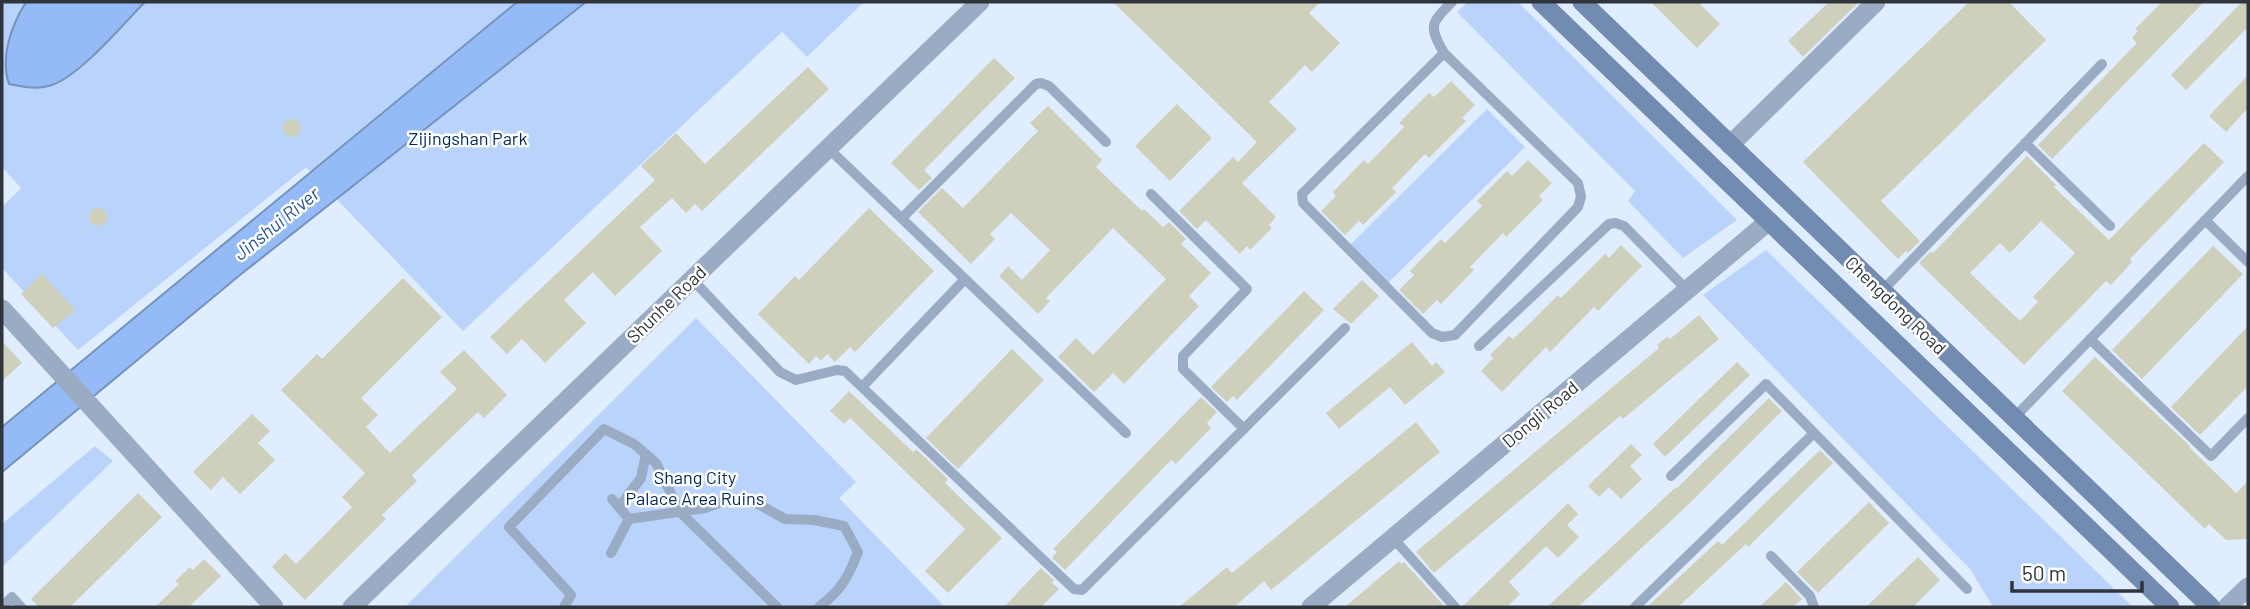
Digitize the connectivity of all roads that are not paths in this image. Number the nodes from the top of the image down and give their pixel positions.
1 (980, 2) edge
2 (1452, 2) edge
3 (1541, 2) edge
4 (1582, 2) edge
5 (1876, 2) edge
6 (1444, 53) junction
7 (2102, 64) dead end
8 (1105, 142) dead end
9 (2025, 144) junction
10 (1730, 145) junction
11 (828, 148) junction
12 (2248, 176) edge
13 (1152, 194) dead end
14 (902, 218) junction
15 (2206, 220) junction
16 (1769, 221) junction
17 (2110, 226) dead end
18 (2248, 262) edge
19 (692, 279) junction
20 (965, 279) junction
21 (1687, 290) junction
22 (1882, 291) junction
23 (2, 309) edge
24 (1345, 328) dead end
25 (2090, 339) junction
26 (1479, 346) dead end
27 (862, 387) junction
28 (2014, 418) junction
29 (2248, 418) edge
30 (1244, 429) junction
31 (1126, 433) dead end
32 (1814, 433) junction
33 (646, 454) junction
34 (1671, 476) dead end
35 (680, 512) junction
36 (629, 519) junction
37 (1393, 538) junction
38 (611, 553) dead end
39 (1771, 556) dead end
40 (2248, 587) edge
41 (1967, 589) dead end
42 (360, 605) edge
43 (2, 607) edge
44 (21, 607) edge
45 (274, 607) edge
46 (564, 607) edge
47 (777, 607) edge
48 (819, 607) edge
49 (1311, 607) edge
50 (1455, 607) edge
51 (1635, 607) edge
52 (1815, 607) edge
53 (2170, 607) edge
54 (2211, 607) edge
55 (2227, 607) edge

1 - 11 street, Shunhe Road
2 - 6 lane
3 - 16 main road, Chengdong Road
4 - 10 main road, Chengdong Road
5 - 10 street
6 - 6 lane
7 - 9 lane
8 - 14 lane
9 - 17 lane
9 - 22 lane
10 - 22 main road, Chengdong Road
11 - 14 lane
11 - 19 street, Shunhe Road
12 - 15 lane
13 - 30 lane
14 - 20 lane
15 - 18 lane
15 - 25 lane
16 - 21 street, Dongli Road
16 - 53 main road, Chengdong Road
19 - 27 lane
19 - 42 street, Shunhe Road
20 - 27 lane
20 - 31 lane
21 - 26 lane
21 - 37 street, Dongli Road
22 - 28 main road, Chengdong Road
23 - 45 street
24 - 30 lane
25 - 28 lane
25 - 29 lane
27 - 30 lane
28 - 54 main road, Chengdong Road
32 - 34 lane
32 - 41 lane
32 - 51 lane
33 - 35 lane
33 - 36 lane
33 - 46 lane
35 - 36 lane
35 - 47 lane
35 - 48 lane
36 - 38 lane
37 - 49 street, Dongli Road
37 - 50 lane
39 - 52 lane
40 - 55 street
43 - 44 lane

